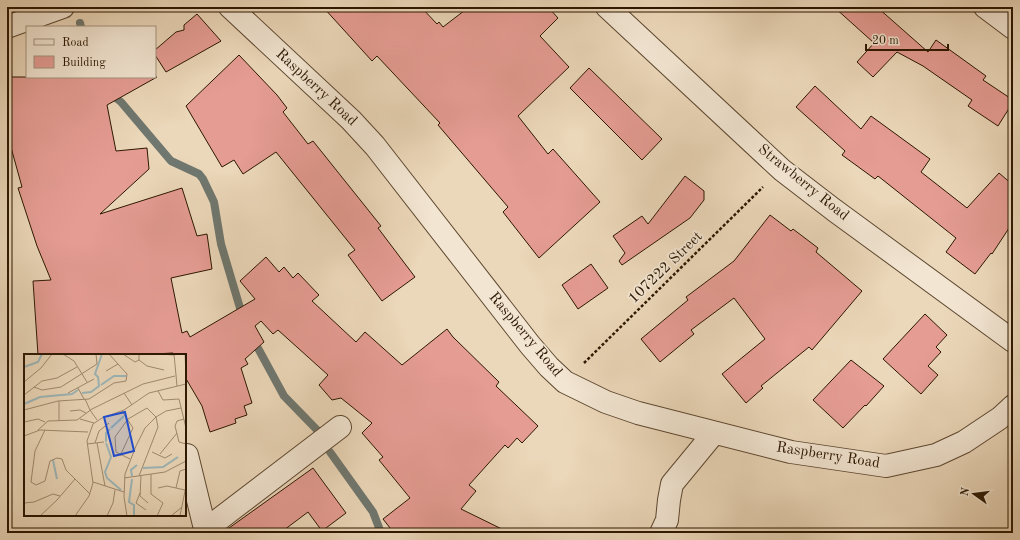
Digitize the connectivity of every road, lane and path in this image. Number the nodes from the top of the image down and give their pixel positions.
1 (63, 7) edge
2 (230, 7) edge
3 (607, 7) edge
4 (985, 7) edge
5 (7, 26) edge
6 (1013, 28) edge
7 (782, 170) junction
8 (1013, 341) edge
9 (565, 382) junction
10 (1013, 406) edge
11 (340, 427) dead end
12 (714, 433) junction
13 (187, 455) dead end
14 (206, 531) edge
15 (661, 533) edge

1 - 5 street
2 - 9 street, Raspberry Road
3 - 7 street, Strawberry Road
4 - 6 street
7 - 8 street, Strawberry Road
7 - 9 path, 107222 Street
9 - 12 street, Raspberry Road
10 - 12 street, Raspberry Road
11 - 14 street
12 - 15 street
13 - 14 street

